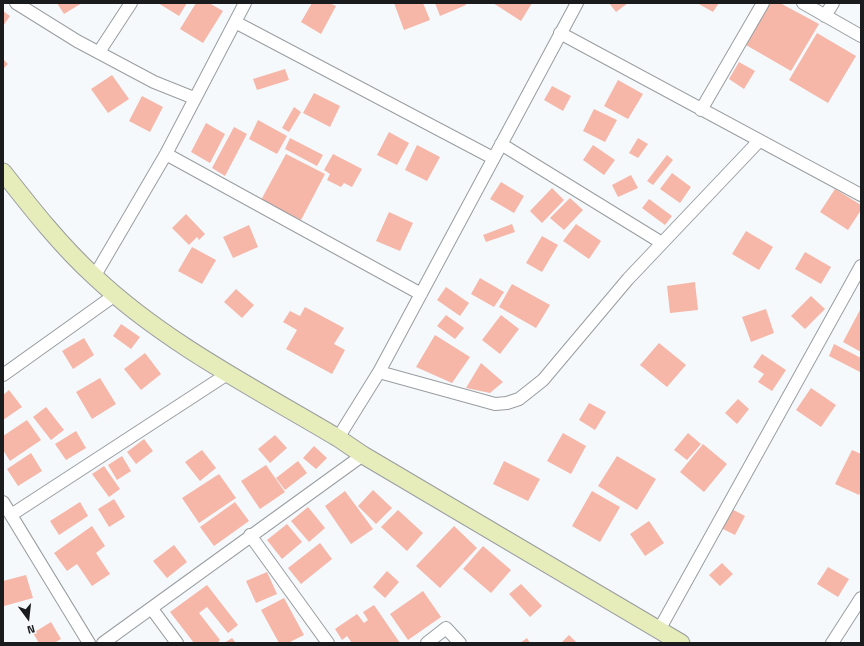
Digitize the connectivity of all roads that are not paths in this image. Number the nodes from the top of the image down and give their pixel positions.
1 (16, 3) edge
2 (130, 3) edge
3 (245, 3) edge
4 (577, 3) edge
5 (763, 3) edge
6 (803, 3) edge
7 (833, 3) edge
8 (825, 16) junction
9 (234, 22) junction
10 (560, 33) junction
11 (861, 36) edge
12 (99, 52) junction
13 (194, 98) junction
14 (701, 110) junction
15 (759, 141) junction
16 (501, 144) junction
17 (166, 154) junction
18 (493, 158) junction
19 (3, 172) edge
20 (861, 195) edge
21 (662, 243) junction
22 (861, 266) edge
23 (94, 277) junction
24 (421, 294) junction
25 (115, 295) junction
26 (379, 372) junction
27 (229, 373) junction
28 (3, 375) edge
29 (338, 438) junction
30 (363, 455) junction
31 (3, 502) edge
32 (11, 515) junction
33 (250, 535) junction
34 (861, 598) edge
35 (152, 609) junction
36 (659, 630) junction
37 (89, 643) edge
38 (103, 643) edge
39 (177, 643) edge
40 (328, 643) edge
41 (427, 643) edge
42 (460, 643) edge
43 (681, 643) edge
44 (832, 643) edge

1 - 12 street
2 - 12 street
3 - 9 street
4 - 10 street
5 - 14 street
6 - 8 street
7 - 8 street
8 - 11 street
9 - 13 street
9 - 18 street
10 - 14 street
10 - 16 street
12 - 13 street
13 - 17 street
14 - 15 street
15 - 20 street
15 - 21 street
16 - 18 street
16 - 21 street
17 - 23 street
17 - 24 street
18 - 24 street
19 - 23 street
21 - 26 street
22 - 36 street
23 - 25 street
24 - 26 street
25 - 27 street
25 - 28 street
26 - 29 street
27 - 29 street
27 - 32 street
29 - 30 street
30 - 33 street
30 - 36 street
31 - 32 street
32 - 37 street
33 - 35 street
33 - 40 street
34 - 44 street
35 - 38 street
35 - 39 street
36 - 43 street
41 - 42 street

